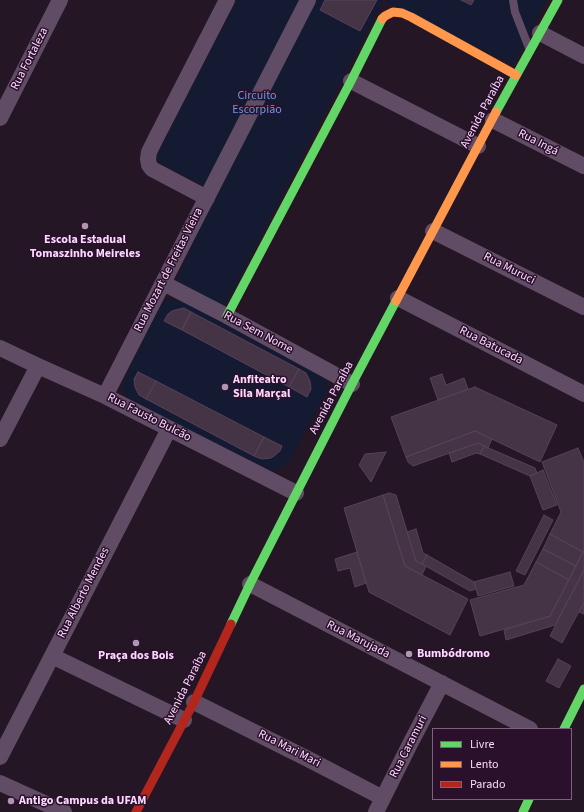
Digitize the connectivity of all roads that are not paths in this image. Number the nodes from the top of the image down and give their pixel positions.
1 (60, 0) edge
2 (227, 0) edge
3 (308, 0) edge
4 (513, 0) edge
5 (558, 0) edge
6 (540, 33) junction
7 (530, 52) junction
8 (584, 56) edge
9 (516, 75) junction
10 (351, 81) junction
11 (0, 118) edge
12 (492, 120) junction
13 (478, 146) junction
14 (584, 166) edge
15 (207, 198) junction
16 (433, 231) junction
17 (163, 283) junction
18 (398, 298) junction
19 (584, 308) edge
20 (227, 316) junction
21 (0, 348) edge
22 (38, 366) junction
23 (352, 384) junction
24 (584, 394) edge
25 (105, 396) junction
26 (169, 429) junction
27 (0, 439) edge
28 (296, 493) junction
29 (250, 584) junction
30 (52, 656) junction
31 (442, 683) junction
32 (584, 689) edge
33 (194, 702) junction
34 (184, 720) junction
35 (528, 728) edge
36 (564, 728) edge
37 (0, 757) edge
38 (0, 783) edge
39 (529, 800) edge
40 (380, 805) edge
41 (138, 811) edge
42 (64, 812) edge
43 (523, 812) edge

1 - 11 street, Rua Fortaleza
2 - 15 street, Rua Mozart de Freitas Vieira
3 - 15 street
4 - 7 lane
5 - 6 street, Avenida Paraíba
6 - 7 street, Avenida Paraíba
6 - 8 street
7 - 9 street, Avenida Paraíba
9 - 10 street
9 - 12 street, Avenida Paraíba
10 - 13 street
10 - 20 street
12 - 13 street, Avenida Paraíba
12 - 14 street, Rua Ingá
13 - 16 street, Avenida Paraíba
15 - 17 street, Rua Mozart de Freitas Vieira
16 - 18 street, Avenida Paraíba
16 - 19 street, Rua Muruci
17 - 20 street, Rua Sem Nome
17 - 25 street, Rua Mozart de Freitas Vieira
18 - 23 street, Avenida Paraíba
18 - 24 street, Rua Batucada
20 - 23 street, Rua Sem Nome
21 - 22 street, Rua Fausto Bulcão
22 - 25 street, Rua Fausto Bulcão
22 - 27 street
23 - 28 street, Avenida Paraíba
25 - 26 street, Rua Fausto Bulcão
26 - 28 street, Rua Fausto Bulcão
26 - 30 street, Rua Alberto Mendes
28 - 29 street, Avenida Paraíba
29 - 31 street, Rua Marujada
29 - 33 street, Avenida Paraíba
30 - 34 street
30 - 37 street, Rua Alberto Mendes
31 - 35 street, Rua Marujada
31 - 40 street, Rua Caramuri
32 - 36 street
33 - 34 street, Avenida Paraíba
33 - 40 street, Rua Mari Mari
34 - 41 street, Avenida Paraíba
38 - 42 street
39 - 43 street

